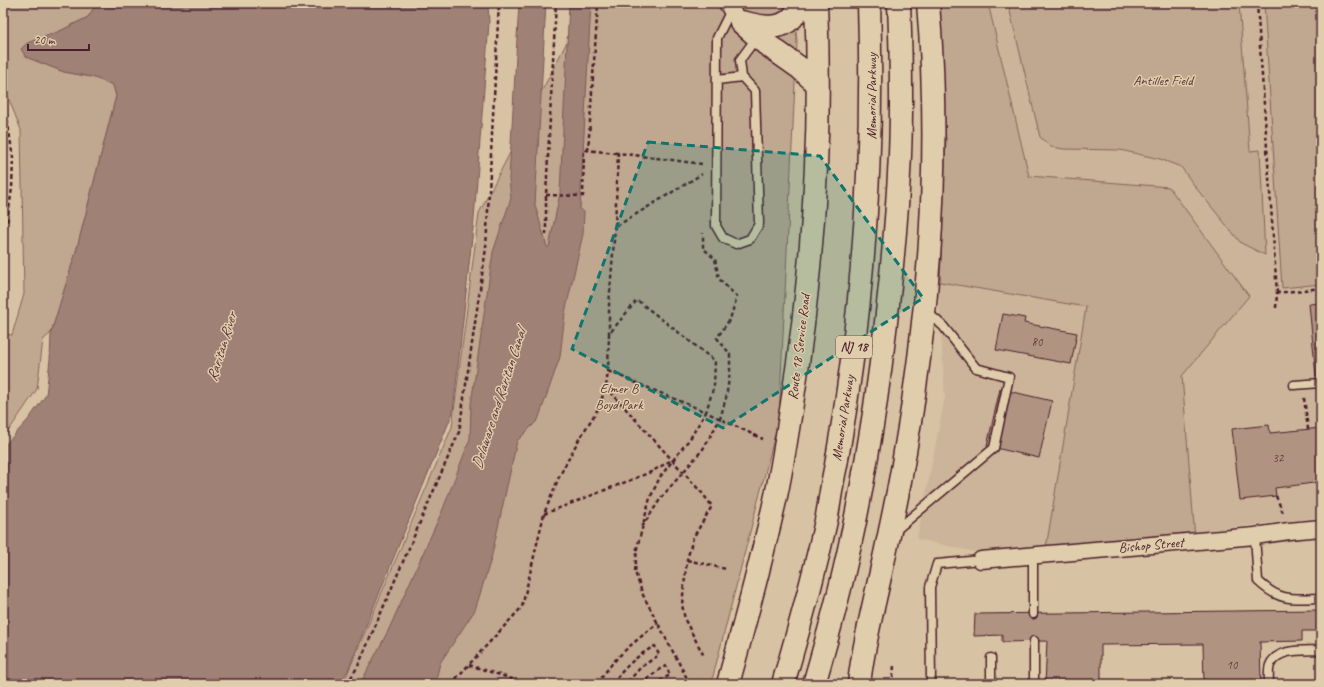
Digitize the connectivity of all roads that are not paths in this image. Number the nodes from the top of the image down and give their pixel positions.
1 (803, 3) edge
2 (816, 3) edge
3 (870, 3) edge
4 (899, 3) edge
5 (928, 3) edge
6 (733, 11) edge
7 (758, 36) junction
8 (742, 77) junction
9 (717, 80) junction
10 (817, 84) junction
11 (925, 311) junction
12 (1321, 383) edge
13 (1294, 385) dead end
14 (1321, 528) edge
15 (1255, 536) junction
16 (888, 537) junction
17 (1033, 556) junction
18 (981, 560) joint
19 (1321, 598) edge
20 (872, 608) junction
21 (1033, 614) dead end
22 (1034, 641) dead end
23 (1321, 650) edge
24 (991, 658) dead end
25 (728, 684) edge
26 (783, 684) edge
27 (814, 684) edge
28 (846, 684) edge
29 (859, 684) edge
30 (931, 684) edge
31 (991, 684) edge
32 (1034, 684) edge
33 (1269, 684) edge

1 - 6 main road
2 - 10 main road, Route 18 Service Road
3 - 26 main road, Memorial Parkway / NJ 18
4 - 27 main road, NJ 18
5 - 11 main road
6 - 7 main road
6 - 9 lane
7 - 8 lane
7 - 10 main road
8 - 9 lane
8 - 9 lane
10 - 25 main road, Route 18 Service Road
11 - 16 main road
11 - 16 lane
12 - 13 lane
14 - 15 street, Bishop Street
15 - 17 street, Bishop Street
15 - 19 lane
16 - 20 main road
17 - 18 street, Bishop Street
17 - 21 lane
18 - 30 lane
20 - 28 main road
20 - 29 main road
22 - 32 lane
23 - 33 lane
24 - 31 lane

